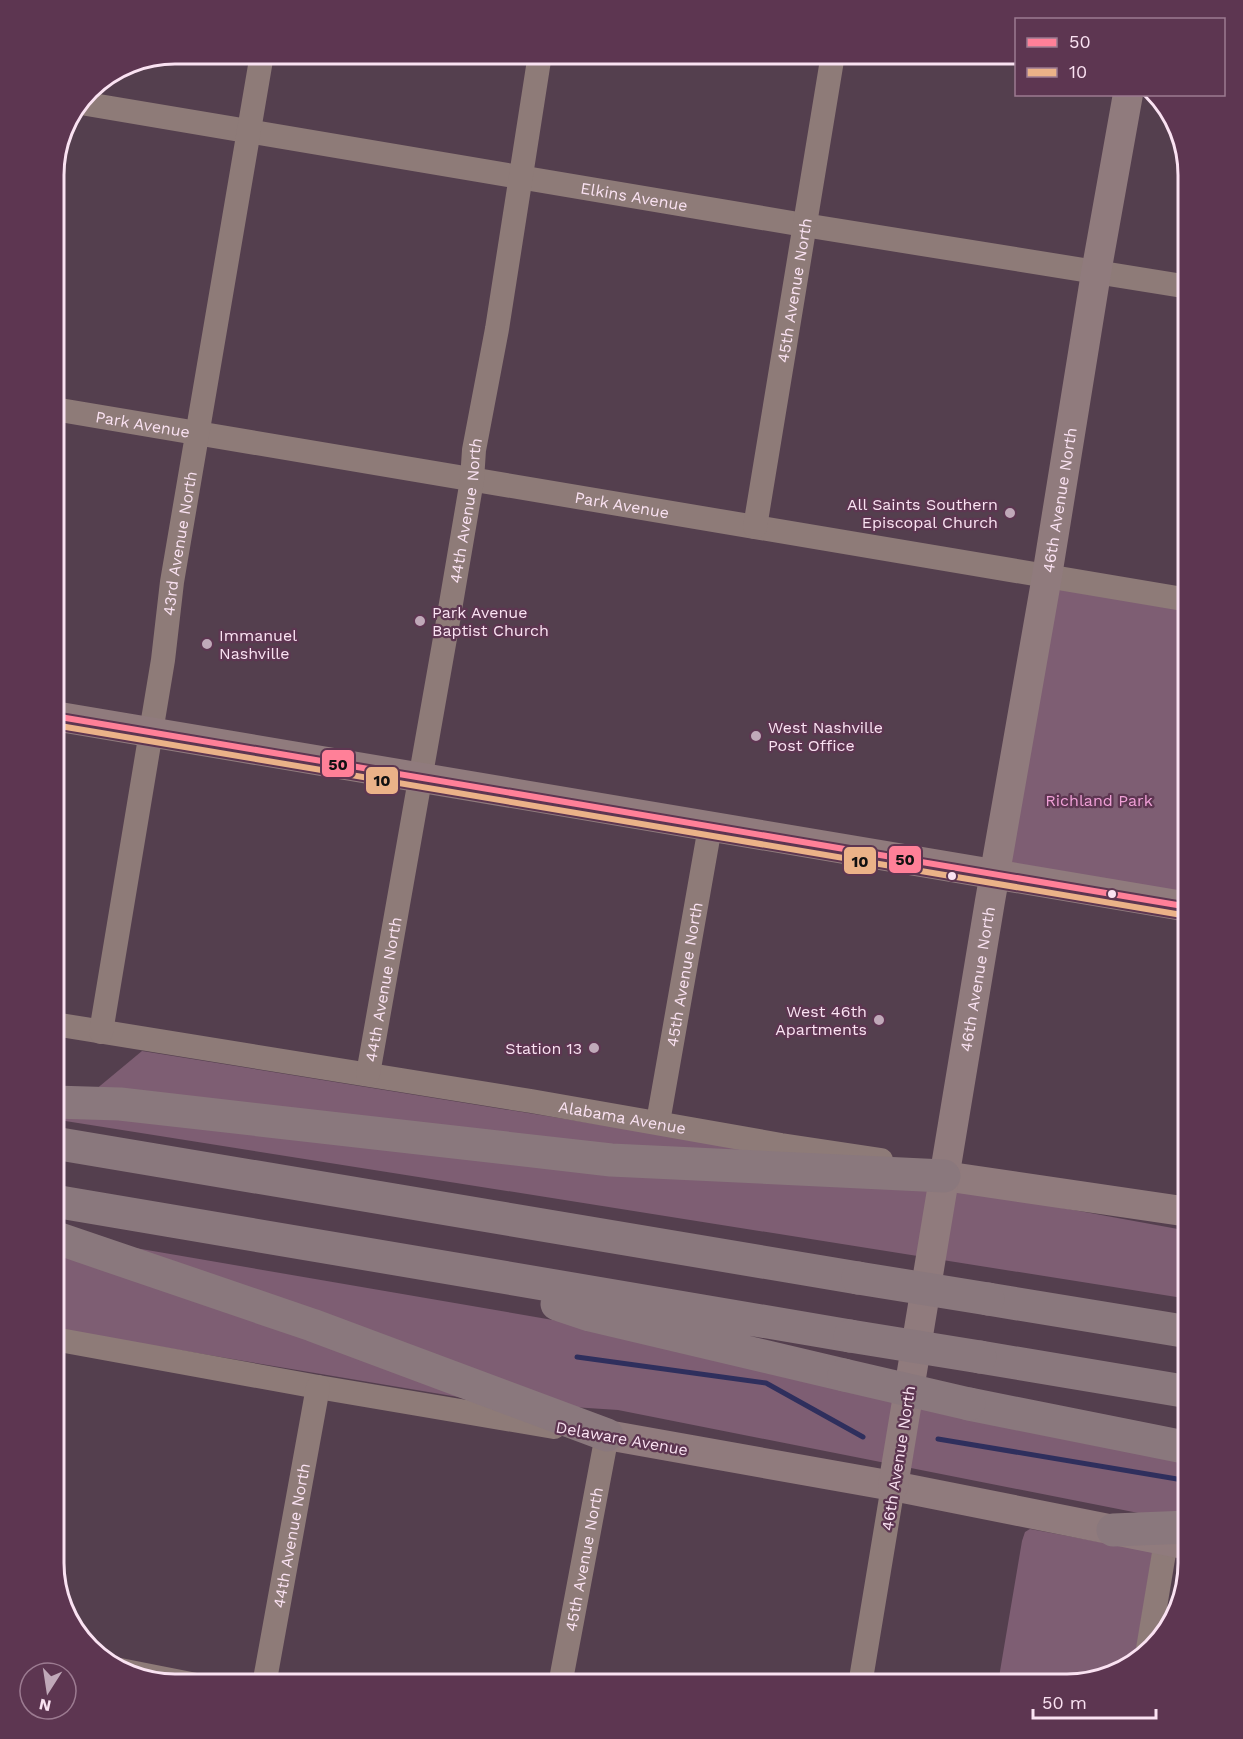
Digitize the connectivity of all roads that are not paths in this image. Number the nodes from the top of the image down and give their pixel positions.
1 (260, 64) edge
2 (538, 64) edge
3 (831, 65) edge
4 (1128, 96) edge
5 (90, 104) edge
6 (248, 130) junction
7 (521, 177) junction
8 (804, 225) junction
9 (1096, 273) junction
10 (1178, 285) edge
11 (65, 411) edge
12 (199, 434) junction
13 (472, 480) junction
14 (755, 527) junction
15 (1047, 576) junction
16 (1178, 598) edge
17 (65, 718) edge
18 (150, 734) junction
19 (419, 778) junction
20 (710, 826) junction
21 (994, 874) junction
22 (1178, 905) edge
23 (64, 1026) edge
24 (101, 1032) junction
25 (368, 1074) junction
26 (64, 1102) edge
27 (658, 1122) junction
28 (64, 1145) edge
29 (944, 1176) junction
30 (64, 1203) edge
31 (1178, 1210) edge
32 (64, 1240) edge
33 (441, 1267) junction
34 (1178, 1330) edge
35 (64, 1341) edge
36 (318, 1387) junction
37 (1178, 1390) edge
38 (607, 1435) junction
39 (1178, 1446) edge
40 (893, 1486) junction
41 (1113, 1530) joint
42 (1178, 1538) edge
43 (1178, 1551) edge
44 (1153, 1634) edge
45 (266, 1674) edge
46 (562, 1674) edge
47 (862, 1674) edge

1 - 6 street, 43rd Avenue North
2 - 7 street, 44th Avenue North
3 - 8 street, 45th Avenue North
4 - 9 main road, 46th Avenue North
5 - 6 street, Elkins Avenue
6 - 7 street, Elkins Avenue
6 - 12 street, 43rd Avenue North
7 - 8 street, Elkins Avenue
7 - 13 street, 44th Avenue North
8 - 9 street, Elkins Avenue
8 - 14 street, 45th Avenue North
9 - 10 street, Elkins Avenue
9 - 15 main road, 46th Avenue North
11 - 12 street, Park Avenue
12 - 13 street, Park Avenue
12 - 18 street, 43rd Avenue North
13 - 14 street, Park Avenue
13 - 19 street, 44th Avenue North
14 - 15 street, Park Avenue
15 - 16 street, Park Avenue
15 - 21 main road, 46th Avenue North
17 - 18 main road
18 - 19 main road
18 - 24 street, 43rd Avenue North
19 - 20 main road
19 - 25 street, 44th Avenue North
20 - 21 main road
20 - 27 street, 45th Avenue North
21 - 22 main road
21 - 29 main road, 46th Avenue North
23 - 24 street, Alabama Avenue
24 - 25 street, Alabama Avenue
25 - 27 street, Alabama Avenue
26 - 29 highway
27 - 29 street, Alabama Avenue
28 - 34 highway, bridge
29 - 31 main road, Alabama Avenue
29 - 40 main road, 46th Avenue North
30 - 33 highway
32 - 38 highway
33 - 37 highway, bridge
33 - 39 highway, bridge
35 - 36 street, Delaware Avenue
36 - 38 street, Delaware Avenue
36 - 45 street, 44th Avenue North
38 - 40 main road, Delaware Avenue
38 - 46 street, 45th Avenue North
40 - 41 main road, Delaware Avenue
40 - 47 street, 46th Avenue North
41 - 42 highway
43 - 44 street

